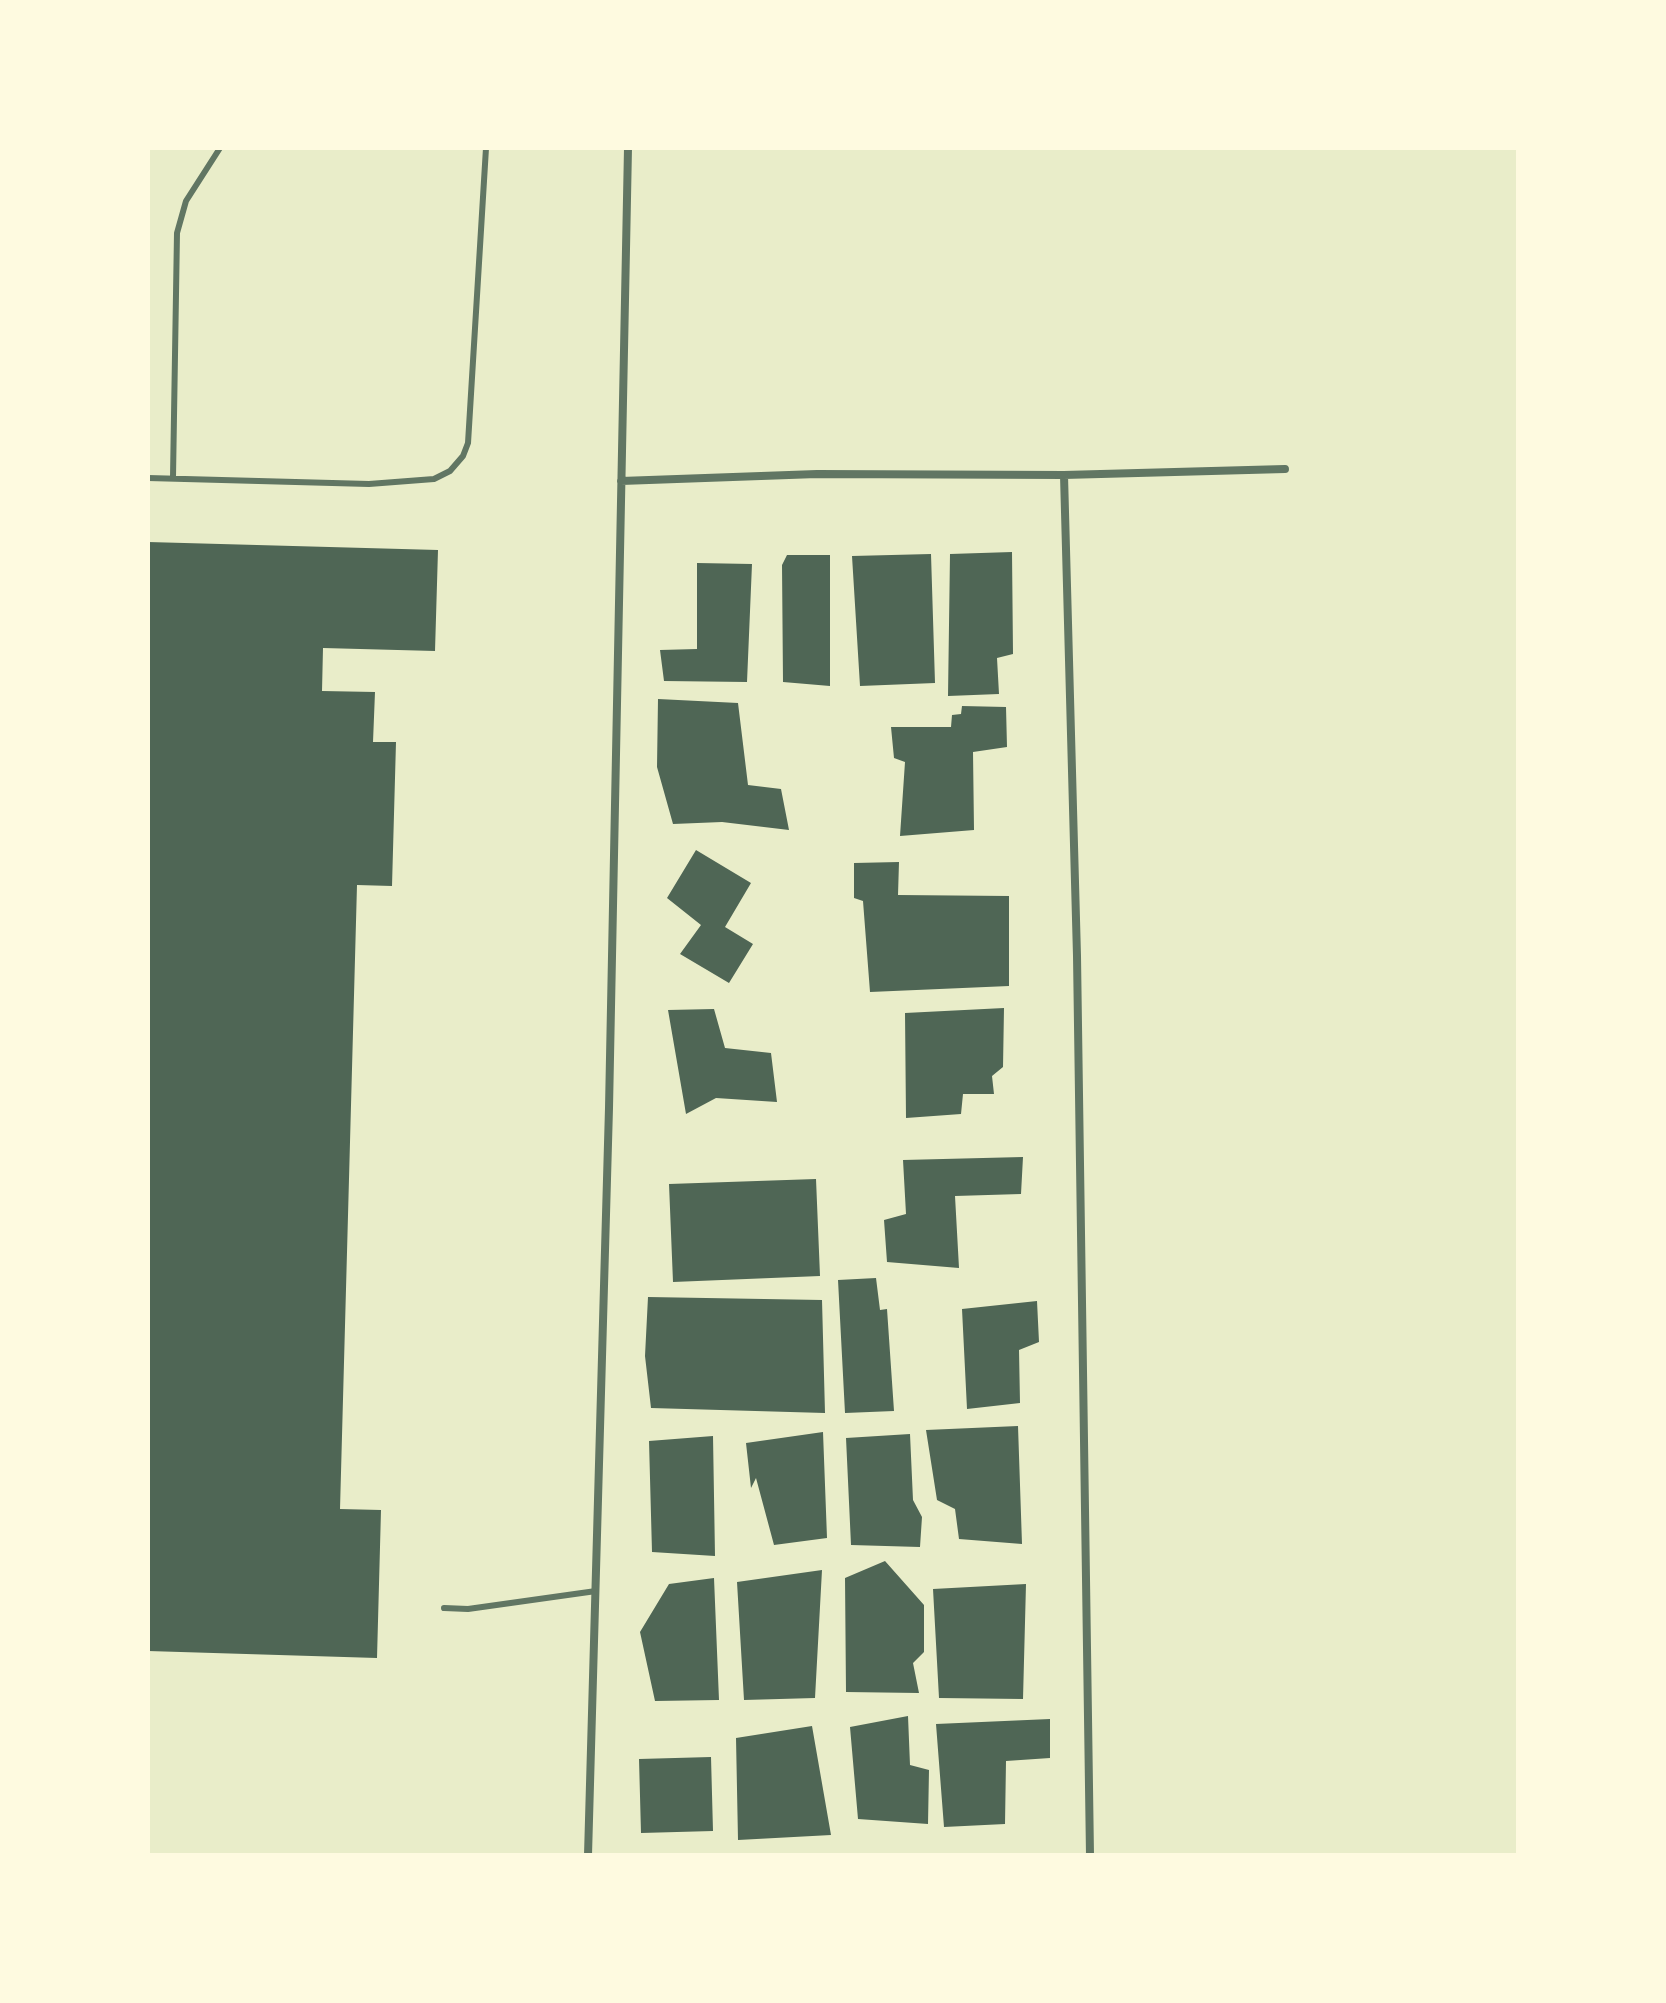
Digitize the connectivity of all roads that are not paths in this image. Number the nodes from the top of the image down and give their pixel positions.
1 (220, 148) edge
2 (486, 148) edge
3 (628, 148) edge
4 (1285, 469) dead end
5 (1064, 475) junction
6 (173, 477) junction
7 (148, 478) edge
8 (621, 481) junction
9 (596, 1591) junction
10 (444, 1608) dead end
11 (588, 1855) edge
12 (1090, 1855) edge

1 - 6 lane
2 - 6 lane
3 - 8 street
4 - 5 street
5 - 8 street
5 - 12 street
6 - 7 lane
8 - 9 street
9 - 10 lane
9 - 11 street

